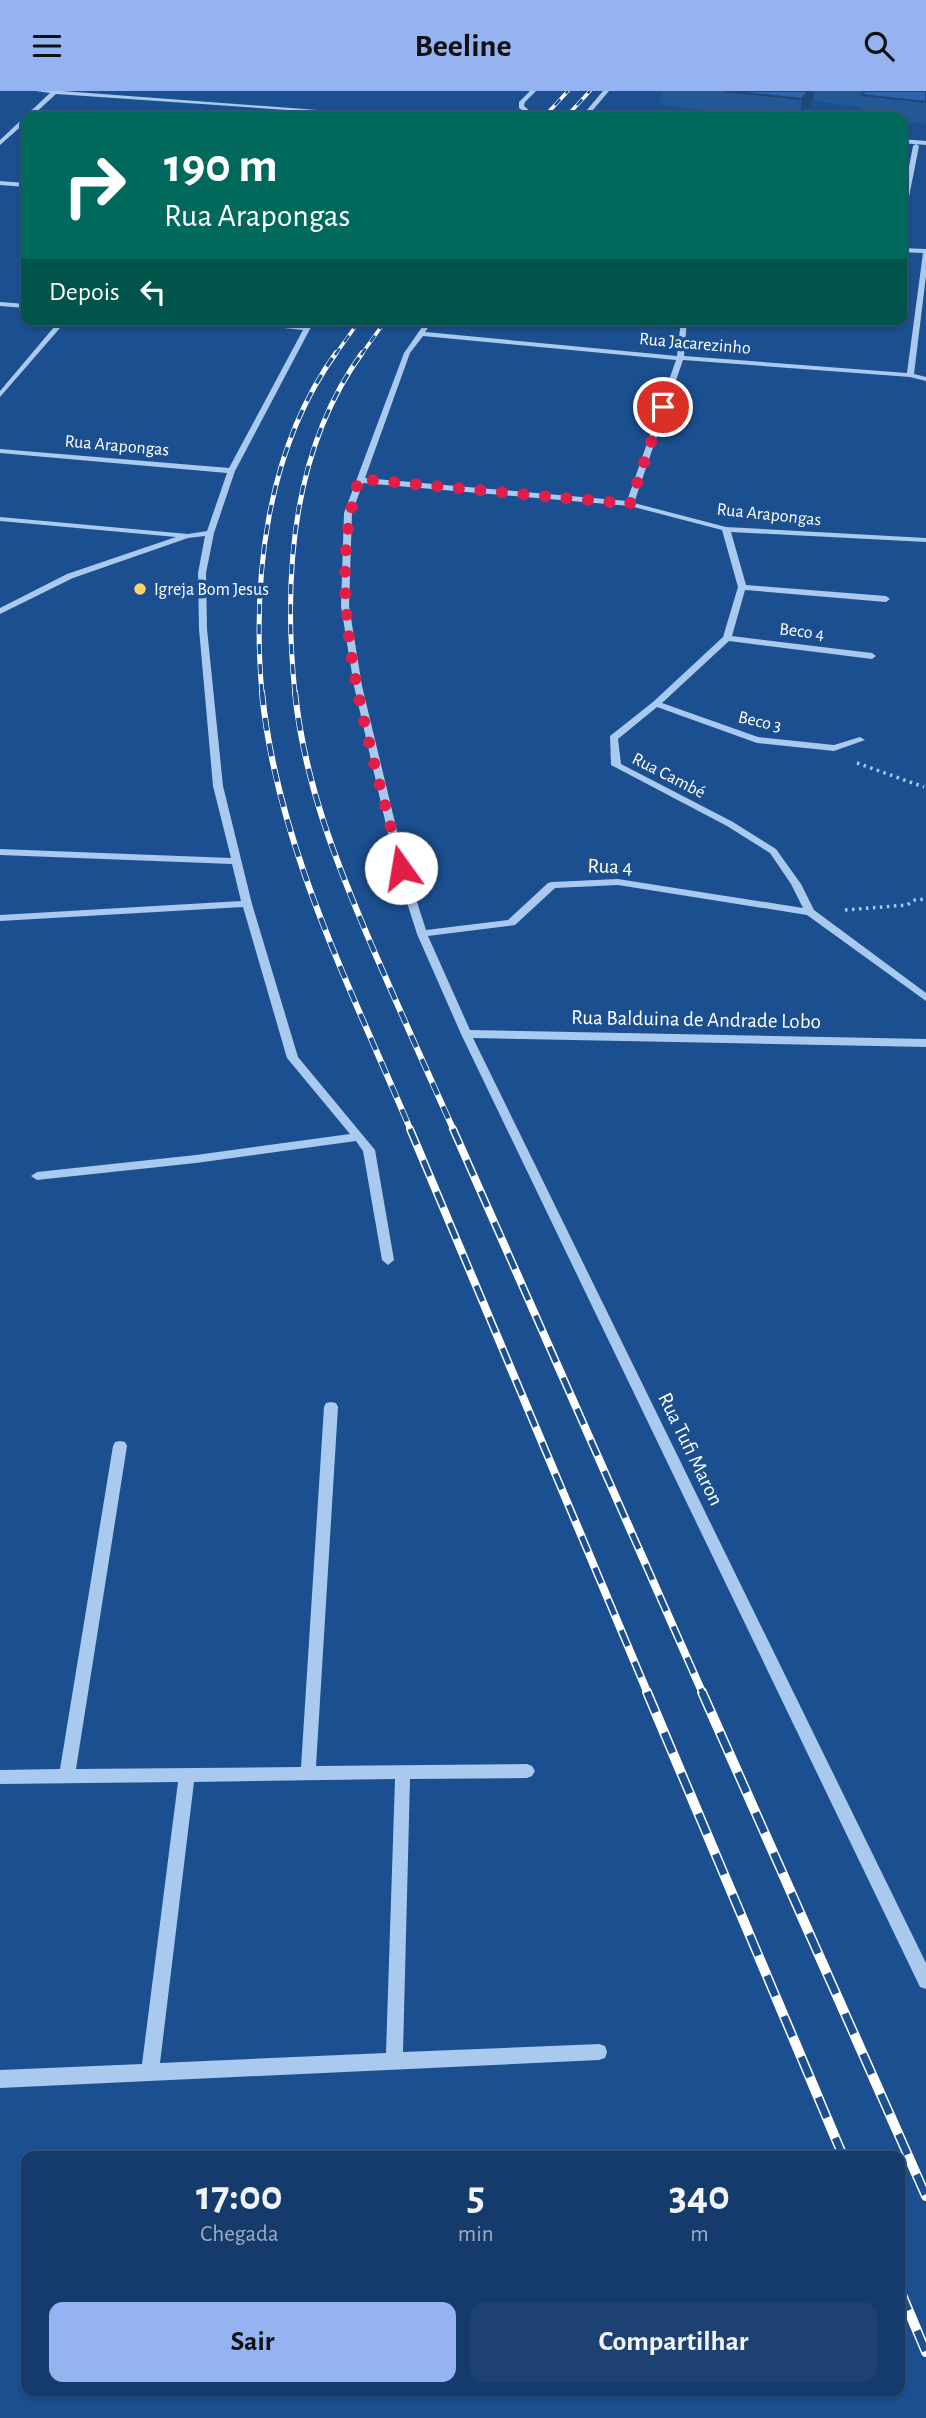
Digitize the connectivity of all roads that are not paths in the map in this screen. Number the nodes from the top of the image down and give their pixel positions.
1 (40, 91) edge
2 (533, 91) edge
3 (607, 91) edge
4 (55, 92) edge
5 (33, 112) edge
6 (307, 112) edge
7 (528, 112) edge
8 (588, 112) edge
9 (21, 124) edge
10 (0, 143) edge
11 (907, 143) edge
12 (907, 144) edge
13 (926, 145) edge
14 (916, 146) junction
15 (0, 183) edge
16 (21, 185) edge
17 (907, 192) edge
18 (907, 250) edge
19 (926, 251) edge
20 (0, 303) edge
21 (21, 305) edge
22 (59, 326) edge
23 (282, 326) edge
24 (426, 326) edge
25 (683, 326) edge
26 (307, 328) joint
27 (420, 334) junction
28 (680, 358) junction
29 (909, 375) junction
30 (926, 379) edge
31 (0, 395) edge
32 (0, 451) edge
33 (231, 471) junction
34 (359, 479) junction
35 (630, 504) junction
36 (0, 519) edge
37 (726, 529) junction
38 (210, 533) junction
39 (188, 536) junction
40 (926, 541) edge
41 (742, 587) junction
42 (886, 599) dead end
43 (0, 611) edge
44 (727, 638) junction
45 (872, 656) dead end
46 (656, 704) junction
47 (860, 740) dead end
48 (0, 852) edge
49 (236, 861) junction
50 (247, 904) junction
51 (810, 912) junction
52 (0, 918) edge
53 (422, 934) junction
54 (926, 998) edge
55 (466, 1034) junction
56 (926, 1043) edge
57 (359, 1137) junction
58 (37, 1176) dead end
59 (388, 1260) dead end
60 (331, 1407) dead end
61 (120, 1446) dead end
62 (527, 1771) dead end
63 (403, 1772) junction
64 (308, 1773) junction
65 (187, 1774) junction
66 (67, 1776) junction
67 (0, 1777) edge
68 (926, 1981) edge
69 (599, 2052) dead end
70 (394, 2061) junction
71 (150, 2072) junction
72 (0, 2079) edge

1 - 4 street
2 - 7 street
3 - 8 street
4 - 5 street
4 - 6 street
9 - 10 street
11 - 13 street
12 - 14 street
13 - 14 street
14 - 17 street
15 - 16 street
18 - 19 street
19 - 29 street
20 - 21 street
22 - 31 street
23 - 26 street
24 - 27 street, Rua Tufi Maron
25 - 28 street
26 - 33 street
27 - 28 street, Rua Jacarezinho
27 - 34 street, Rua Tufi Maron
28 - 29 street, Rua Jacarezinho
28 - 35 street
29 - 30 street, Rua Jacarezinho
32 - 33 street, Rua Arapongas
33 - 38 street
34 - 35 street, Rua Arapongas
34 - 53 street, Rua Tufi Maron
35 - 37 street, Rua Arapongas
36 - 39 street
37 - 40 street, Rua Arapongas
37 - 41 street
38 - 39 street
38 - 49 street
39 - 43 street
41 - 42 street
41 - 44 street
44 - 45 street, Beco 4
44 - 46 street, Rua Cambé
46 - 47 street, Beco 3
46 - 51 street, Rua Cambé
48 - 49 street
49 - 50 street
50 - 52 street
50 - 57 street
51 - 53 street, Rua 4
51 - 54 street, Rua Cambé
53 - 55 street, Rua Tufi Maron
55 - 56 street, Rua Balduina de Andrade Lobo
55 - 68 street, Rua Tufi Maron
57 - 58 street
57 - 59 street
60 - 64 street
61 - 66 street
62 - 63 street
63 - 64 street
63 - 70 street
64 - 65 street
65 - 66 street
65 - 71 street
66 - 67 street
69 - 70 street
70 - 71 street
71 - 72 street

